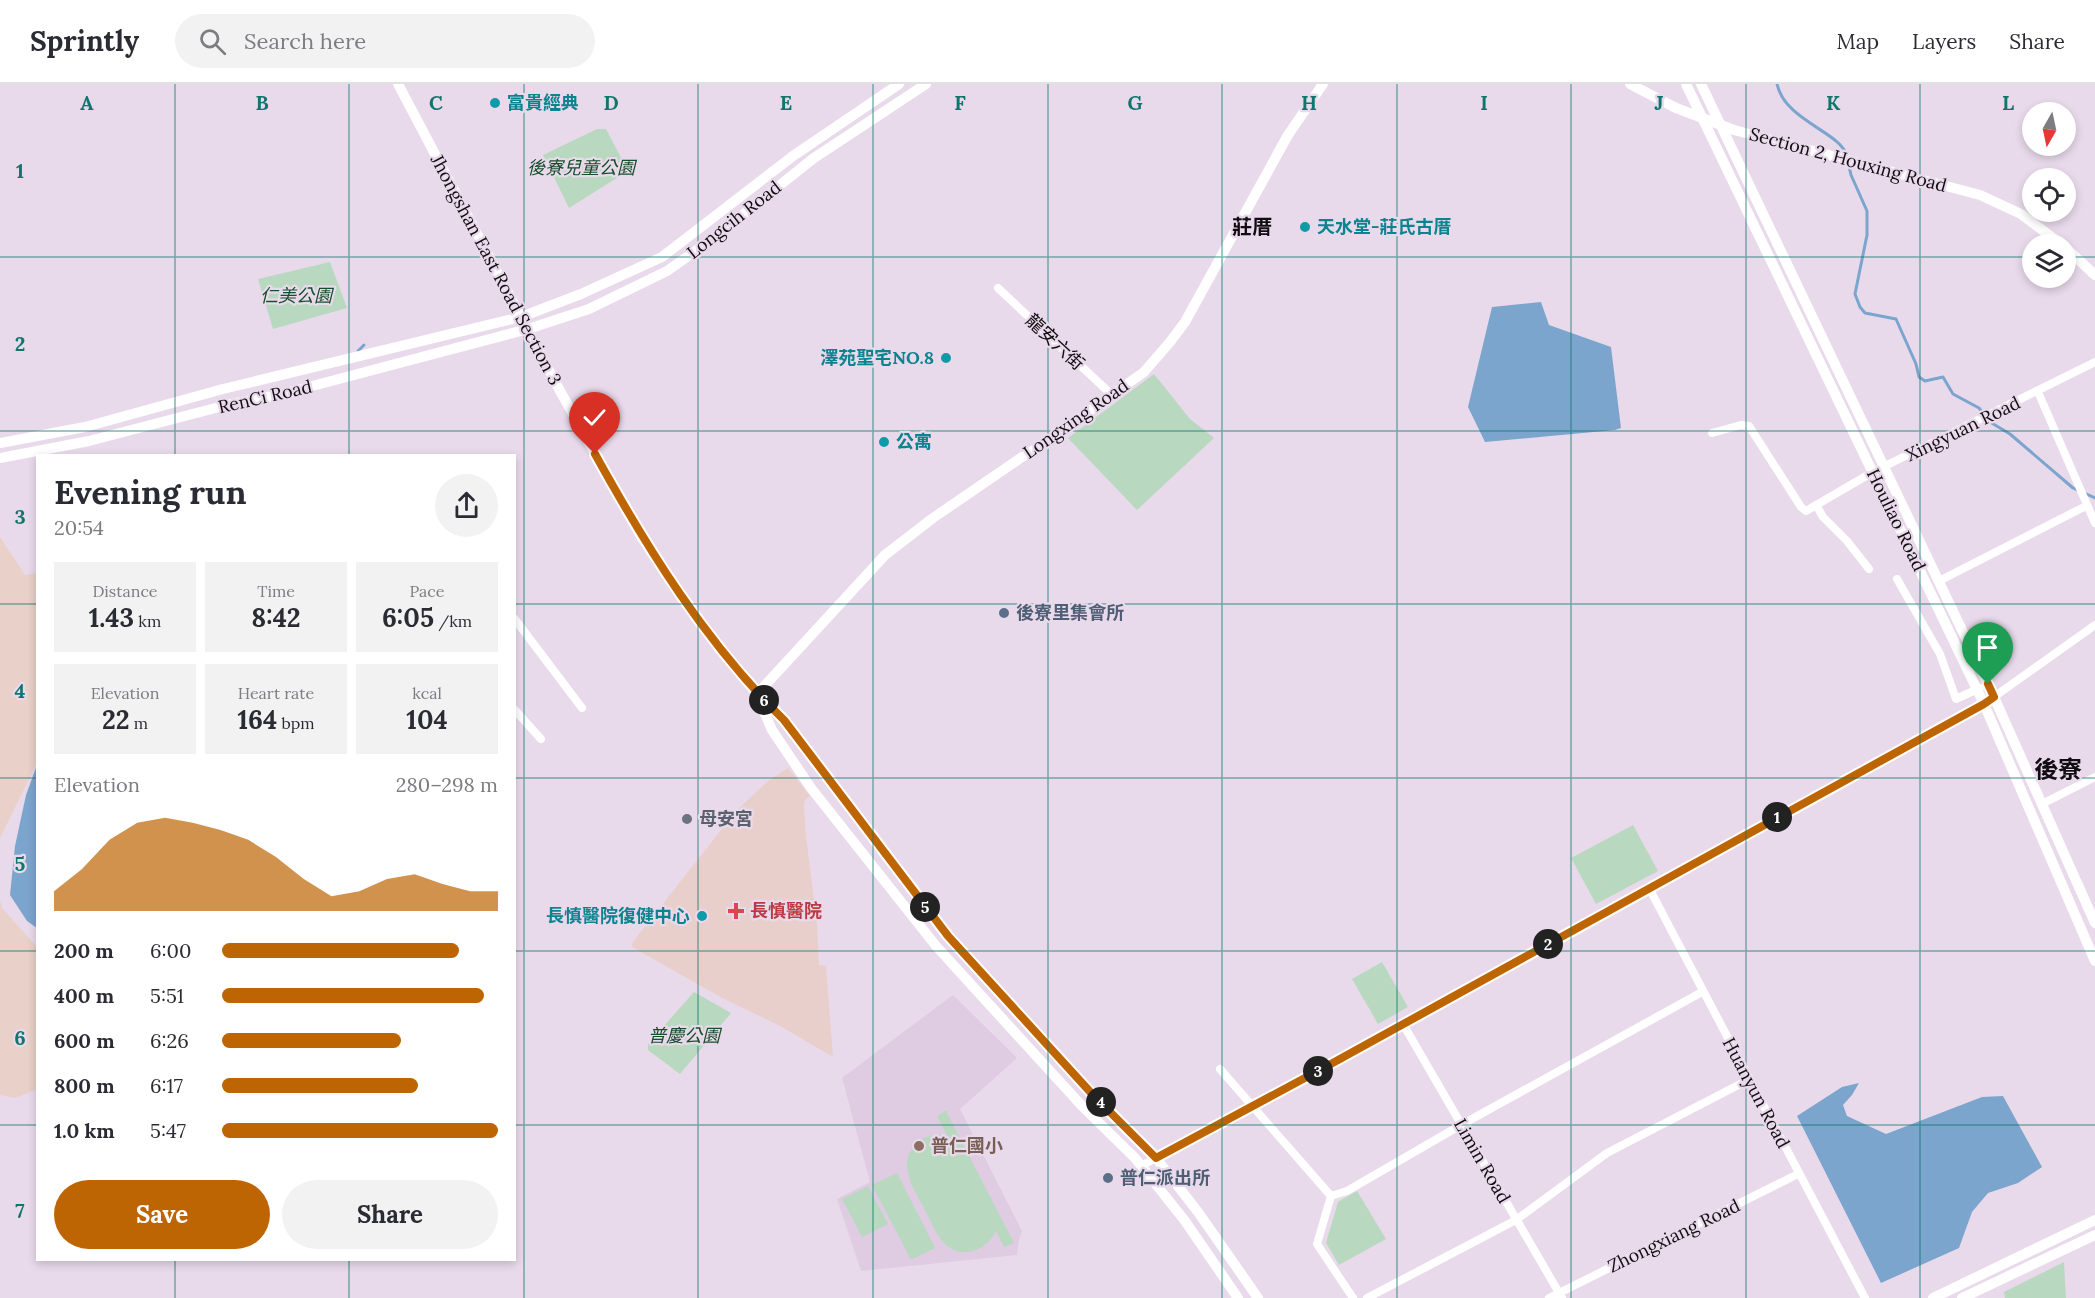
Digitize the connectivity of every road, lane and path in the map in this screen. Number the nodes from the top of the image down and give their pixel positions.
1 (398, 84) edge
2 (899, 84) edge
3 (926, 84) edge
4 (1323, 84) edge
5 (1630, 84) edge
6 (1686, 84) edge
7 (1701, 84) edge
8 (1704, 119) junction
9 (1721, 125) junction
10 (701, 226) junction
11 (2048, 234) edge
12 (711, 240) junction
13 (2076, 257) edge
14 (2095, 275) edge
15 (998, 288) dead end
16 (521, 317) junction
17 (528, 329) junction
18 (371, 354) junction
19 (2095, 362) edge
20 (377, 369) junction
21 (2038, 392) junction
22 (1113, 396) junction
23 (1712, 433) dead end
24 (0, 443) edge
25 (0, 458) edge
26 (1885, 467) junction
27 (1873, 472) junction
28 (1816, 505) junction
29 (2086, 506) junction
30 (2095, 523) edge
31 (1869, 569) dead end
32 (1897, 579) dead end
33 (1939, 581) junction
34 (516, 621) edge
35 (2095, 625) edge
36 (1988, 684) junction
37 (1977, 689) junction
38 (757, 694) junction
39 (1994, 697) junction
40 (1984, 704) junction
41 (582, 708) dead end
42 (516, 711) edge
43 (542, 739) dead end
44 (2095, 777) edge
45 (2042, 804) junction
46 (1648, 888) junction
47 (2095, 923) edge
48 (2095, 960) edge
49 (1702, 992) junction
50 (1403, 1024) junction
51 (1220, 1069) dead end
52 (1750, 1079) junction
53 (1254, 1106) junction
54 (1461, 1125) junction
55 (1156, 1158) junction
56 (1141, 1166) junction
57 (1798, 1174) junction
58 (1331, 1196) junction
59 (2095, 1220) edge
60 (1516, 1221) junction
61 (2095, 1235) edge
62 (1560, 1296) edge
63 (1238, 1298) edge
64 (1258, 1298) edge
65 (1353, 1298) edge
66 (1367, 1298) edge
67 (1549, 1298) edge
68 (1865, 1298) edge
69 (1933, 1298) edge
70 (1962, 1298) edge

1 - 16 street, Jhongshan East Road Section 3
2 - 10 street, Longcih Road
3 - 12 street, Longcih Road
4 - 22 street, Longxing Road
5 - 8 street, Section 2, Houxing Road
6 - 8 street, Houliao Road
7 - 9 street, Houliao Road
8 - 9 street, Section 2, Houxing Road
8 - 27 street, Houliao Road
9 - 11 street, Section 2, Houxing Road
9 - 26 street, Houliao Road
10 - 12 street
10 - 16 street, Longcih Road
12 - 17 street, Longcih Road
13 - 14 street
15 - 22 street, 龍安六街
16 - 17 street, Jhongshan East Road Section 3
16 - 18 street, RenCi Road
17 - 20 street, RenCi Road
17 - 38 street, Jhongshan East Road Section 3
18 - 20 street
18 - 24 street, RenCi Road
19 - 21 street, Xingyuan Road
20 - 25 street, RenCi Road
21 - 26 street, Xingyuan Road
21 - 29 street
22 - 38 street, Longxing Road
23 - 28 street, Xingyuan Road
26 - 27 street, Xingyuan Road
26 - 33 street, Houliao Road
27 - 28 street, Xingyuan Road
27 - 37 street, Houliao Road
28 - 31 street
29 - 30 street
29 - 33 street
32 - 37 street
33 - 36 street, Houliao Road
34 - 41 street
35 - 39 street
36 - 37 street
36 - 39 street, Houliao Road
37 - 40 street, Houliao Road
38 - 55 street
38 - 56 street
39 - 40 street
39 - 45 street, Houliao Road
40 - 46 street
40 - 48 street, Houliao Road
42 - 43 street
44 - 45 street
45 - 47 street, Houliao Road
46 - 49 street, Huanyun Road
46 - 50 street
49 - 52 street, Huanyun Road
49 - 54 street
50 - 53 street
50 - 54 street, Limin Road
51 - 53 street
52 - 57 street, Huanyun Road
52 - 60 street
53 - 55 street
53 - 58 street
54 - 58 street
54 - 60 street, Limin Road
55 - 56 street
55 - 64 street
56 - 63 street
57 - 62 street, Zhongxiang Road
57 - 68 street, Huanyun Road
58 - 65 street
59 - 69 street
60 - 62 street, Limin Road
60 - 66 street
61 - 70 street
62 - 67 street, Zhongxiang Road

